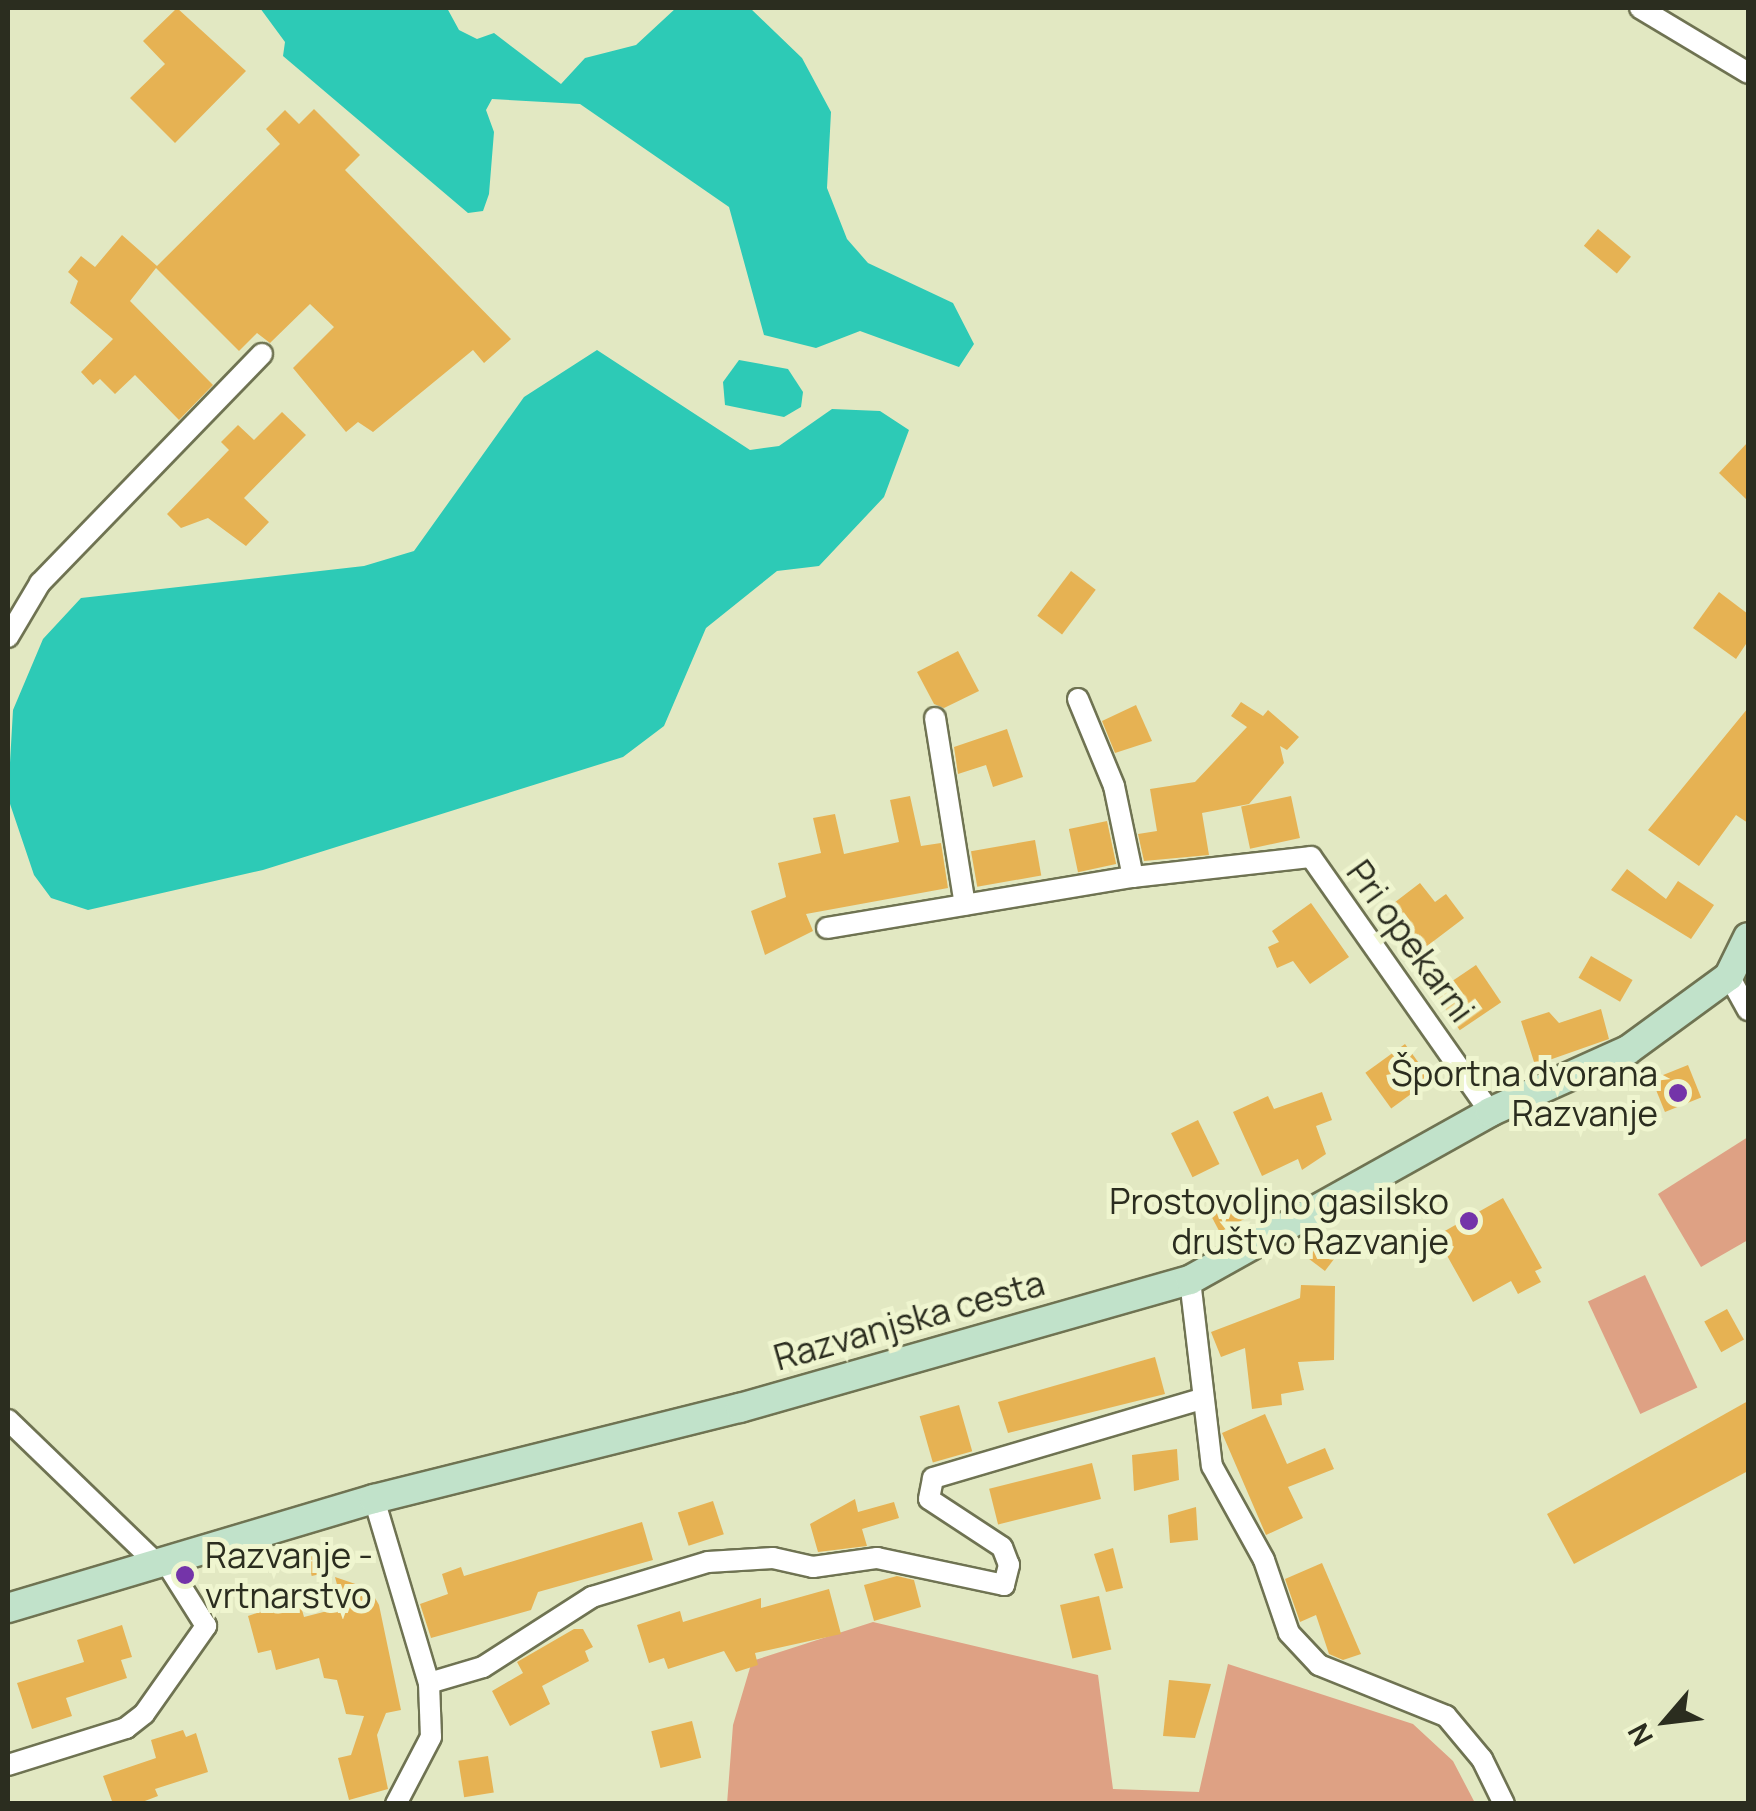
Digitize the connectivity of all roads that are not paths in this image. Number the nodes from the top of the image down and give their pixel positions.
1 (1640, 8) edge
2 (1748, 73) edge
3 (262, 354) dead end
4 (8, 637) edge
5 (1078, 699) dead end
6 (934, 718) dead end
7 (1133, 877) junction
8 (965, 905) junction
9 (827, 928) dead end
10 (1748, 937) edge
11 (1730, 984) junction
12 (1748, 1010) edge
13 (1490, 1112) junction
14 (1190, 1280) junction
15 (1201, 1399) junction
16 (8, 1420) edge
17 (374, 1499) junction
18 (160, 1562) junction
19 (8, 1608) edge
20 (429, 1683) junction
21 (8, 1765) edge
22 (396, 1804) edge
23 (1504, 1804) edge

1 - 2 street
3 - 4 street
5 - 7 street
6 - 8 street
7 - 8 street, Pri opekarni
7 - 13 street, Pri opekarni
8 - 9 street, Pri opekarni
10 - 11 street, Razvanjska cesta
11 - 12 street
11 - 13 street, Razvanjska cesta
13 - 14 street, Razvanjska cesta
14 - 15 street
14 - 17 street, Razvanjska cesta
15 - 20 street
15 - 23 street
16 - 18 street
17 - 18 street, Razvanjska cesta
17 - 20 street
18 - 19 street, Razvanjska cesta
18 - 21 street
20 - 22 street

